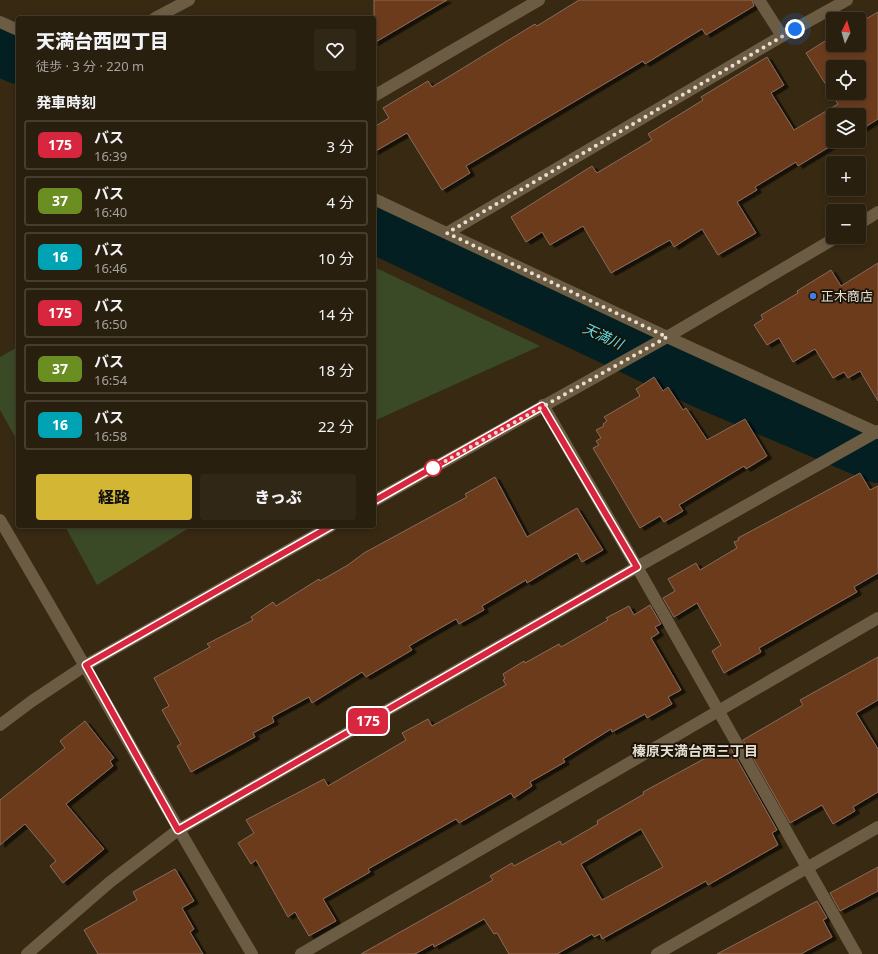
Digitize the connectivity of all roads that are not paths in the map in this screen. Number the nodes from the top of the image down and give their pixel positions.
1 (189, 0) edge
2 (539, 0) edge
3 (759, 0) edge
4 (847, 0) edge
5 (159, 16) edge
6 (0, 22) edge
7 (16, 29) edge
8 (782, 36) junction
9 (376, 95) edge
10 (376, 200) edge
11 (878, 212) edge
12 (866, 220) edge
13 (447, 233) junction
14 (826, 243) edge
15 (667, 337) junction
16 (542, 406) junction
17 (877, 432) edge
18 (376, 500) edge
19 (0, 520) edge
20 (327, 528) edge
21 (637, 567) junction
22 (878, 618) edge
23 (86, 665) junction
24 (718, 710) junction
25 (0, 725) edge
26 (878, 827) edge
27 (178, 830) junction
28 (808, 868) junction
29 (40, 950) edge
30 (27, 954) edge
31 (252, 954) edge
32 (301, 954) edge
33 (657, 954) edge
34 (856, 954) edge

1 - 5 street
2 - 9 street
3 - 8 street
4 - 8 street
6 - 7 street
8 - 13 street
10 - 13 street
11 - 12 street
13 - 15 street
14 - 15 street
15 - 16 street
15 - 17 street
16 - 18 street
16 - 21 street
17 - 21 street
19 - 23 street
20 - 23 street
21 - 24 street
21 - 27 street
22 - 24 street
23 - 25 street
23 - 27 street
24 - 28 street
24 - 32 street
26 - 28 street
27 - 29 street
27 - 31 street
28 - 33 street
28 - 34 street
29 - 30 street

